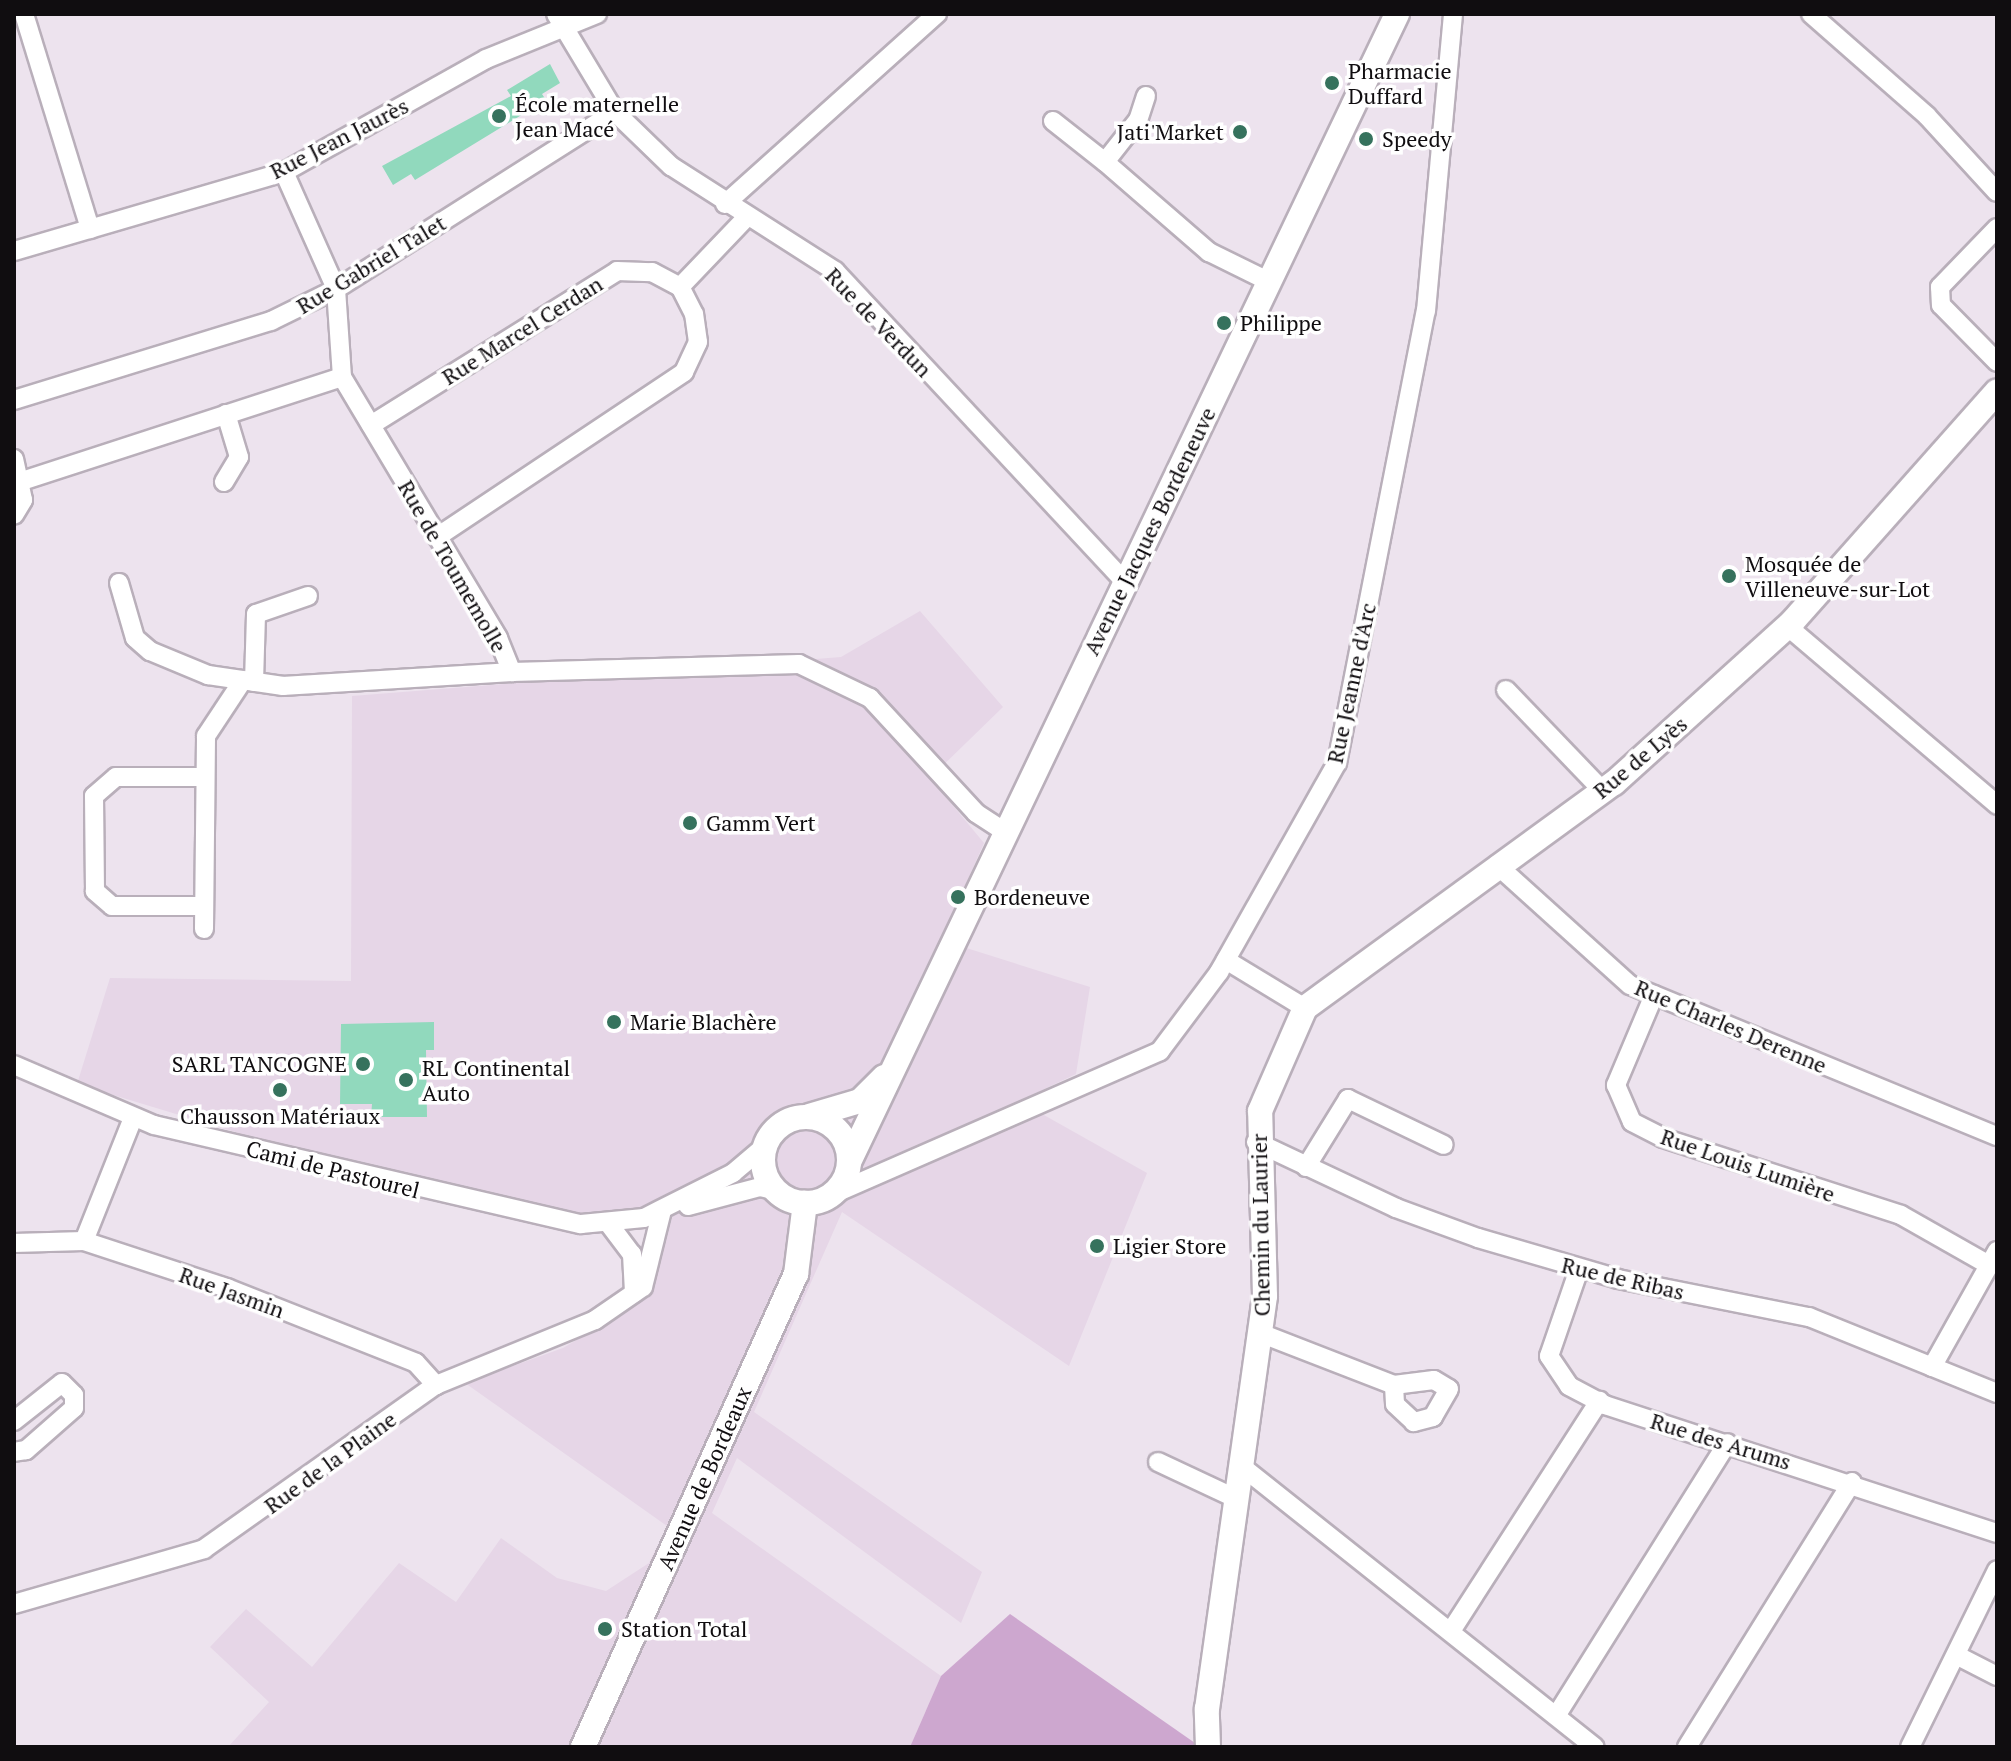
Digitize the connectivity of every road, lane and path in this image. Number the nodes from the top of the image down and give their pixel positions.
1 (24, 14) edge
2 (597, 14) edge
3 (937, 14) edge
4 (1397, 14) edge
5 (1453, 14) edge
6 (1811, 14) edge
7 (559, 21) edge
8 (1146, 96) dead end
9 (615, 112) junction
10 (1053, 121) dead end
11 (1105, 162) junction
12 (284, 172) junction
13 (1997, 192) edge
14 (725, 204) junction
15 (747, 217) junction
16 (1997, 228) edge
17 (90, 229) junction
18 (14, 251) edge
19 (1268, 281) junction
20 (680, 287) junction
21 (336, 289) junction
22 (1997, 362) edge
23 (342, 377) junction
24 (1997, 391) edge
25 (14, 400) edge
26 (226, 414) junction
27 (371, 425) junction
28 (14, 459) edge
29 (22, 481) junction
30 (224, 482) dead end
31 (14, 515) edge
32 (437, 537) junction
33 (1125, 582) junction
34 (119, 583) dead end
35 (308, 596) dead end
36 (1787, 626) junction
37 (512, 672) junction
38 (248, 681) junction
39 (1506, 690) dead end
40 (205, 777) junction
41 (1603, 791) junction
42 (1997, 805) edge
43 (1004, 831) junction
44 (1497, 865) junction
45 (204, 906) junction
46 (204, 929) dead end
47 (1226, 960) junction
48 (1654, 995) junction
49 (1305, 1008) junction
50 (902, 1049) junction
51 (14, 1065) edge
52 (806, 1117) junction
53 (133, 1118) junction
54 (1997, 1136) edge
55 (1256, 1142) junction
56 (1444, 1145) dead end
57 (765, 1146) junction
58 (849, 1162) junction
59 (1306, 1167) junction
60 (881, 1176) junction
61 (777, 1191) junction
62 (831, 1195) junction
63 (805, 1203) junction
64 (662, 1210) junction
65 (609, 1224) junction
66 (84, 1241) junction
67 (14, 1243) edge
68 (1993, 1258) edge
69 (1579, 1269) junction
70 (634, 1293) junction
71 (1260, 1333) junction
72 (1932, 1367) junction
73 (436, 1385) junction
74 (1394, 1385) dead end
75 (1997, 1393) edge
76 (1599, 1401) junction
77 (14, 1421) edge
78 (1727, 1443) junction
79 (14, 1452) edge
80 (1158, 1462) dead end
81 (1240, 1465) junction
82 (1852, 1482) junction
83 (1235, 1498) junction
84 (1997, 1533) edge
85 (1997, 1570) edge
86 (14, 1604) edge
87 (1451, 1631) junction
88 (1956, 1655) junction
89 (1997, 1676) edge
90 (1556, 1716) junction
91 (583, 1747) edge
92 (1208, 1747) edge
93 (1594, 1747) edge
94 (1687, 1747) edge
95 (1910, 1747) edge

1 - 17 street
2 - 7 street, Rue Jean Jaurès
3 - 14 street
4 - 19 main road, Avenue Jacques Bordeneuve
5 - 47 street, Rue Jeanne d'Arc
6 - 13 street
7 - 9 street, Rue de Verdun
7 - 12 street, Rue Jean Jaurès
8 - 11 street
9 - 14 street, Rue de Verdun
9 - 21 street, Rue Gabriel Talet
10 - 11 street
11 - 19 street
12 - 17 street, Rue Jean Jaurès
12 - 21 street, Rue de Toumemolle
14 - 15 street, Rue de Verdun
15 - 20 street
15 - 33 street, Rue de Verdun
16 - 22 street
17 - 18 street, Rue Jean Jaurès
19 - 33 main road, Avenue Jacques Bordeneuve
20 - 27 street, Rue Marcel Cerdan
20 - 32 street
21 - 23 street, Rue de Toumemolle
21 - 25 street, Rue Gabriel Talet
23 - 26 street
23 - 27 street, Rue de Toumemolle
24 - 36 main road, Rue de Lyès
26 - 29 street
26 - 30 street
27 - 32 street, Rue de Toumemolle
28 - 29 street
29 - 31 street
32 - 37 street, Rue de Toumemolle
33 - 43 main road, Avenue Jacques Bordeneuve
34 - 38 street
35 - 38 street
36 - 41 main road, Rue de Lyès
36 - 42 street
37 - 38 street
37 - 43 street, Rue de Toumemolle
38 - 40 street
39 - 41 street
40 - 45 street
40 - 45 street
41 - 44 main road, Rue de Lyès
43 - 50 main road, Avenue Jacques Bordeneuve
44 - 48 street, Rue Charles Derenne
44 - 49 main road, Rue de Lyès
45 - 46 street
47 - 49 street
47 - 60 street, Rue Jeanne d'Arc
48 - 54 street, Rue Charles Derenne
48 - 68 street, Rue Louis Lumière
49 - 55 main road, Chemin du Laurier
50 - 52 main road, Avenue Jacques Bordeneuve
50 - 58 main road, Avenue Jacques Bordeneuve
51 - 53 street, Cami de Pastourel
52 - 57 main road
52 - 58 main road
53 - 65 street, Cami de Pastourel
53 - 66 street
55 - 59 street, Rue de Ribas
55 - 71 main road, Chemin du Laurier
56 - 59 street
57 - 61 main road
57 - 64 street, Cami de Pastourel
58 - 60 street
58 - 62 main road
59 - 69 street, Rue de Ribas
60 - 62 street, Rue Jeanne d'Arc
61 - 63 main road
61 - 64 street, Cami de Pastourel
62 - 63 main road
63 - 91 main road, Avenue de Bordeaux
64 - 65 street, Cami de Pastourel
64 - 70 street, Rue de la Plaine
65 - 70 street
66 - 67 street, Rue Jasmin
66 - 73 street, Rue Jasmin
68 - 72 street
69 - 72 street, Rue de Ribas
69 - 76 street, Rue des Arums
70 - 73 street, Rue de la Plaine
71 - 74 street
71 - 81 main road, Chemin du Laurier
72 - 75 street, Rue de Ribas
73 - 86 street, Rue de la Plaine
76 - 78 street, Rue des Arums
76 - 87 street
77 - 79 street
78 - 82 street, Rue des Arums
78 - 90 street
80 - 83 street
81 - 83 main road, Chemin du Laurier
81 - 87 street
82 - 84 street, Rue des Arums
82 - 94 street
83 - 92 main road, Chemin du Laurier
85 - 88 street
87 - 90 street
88 - 89 street
88 - 95 street
90 - 93 street

